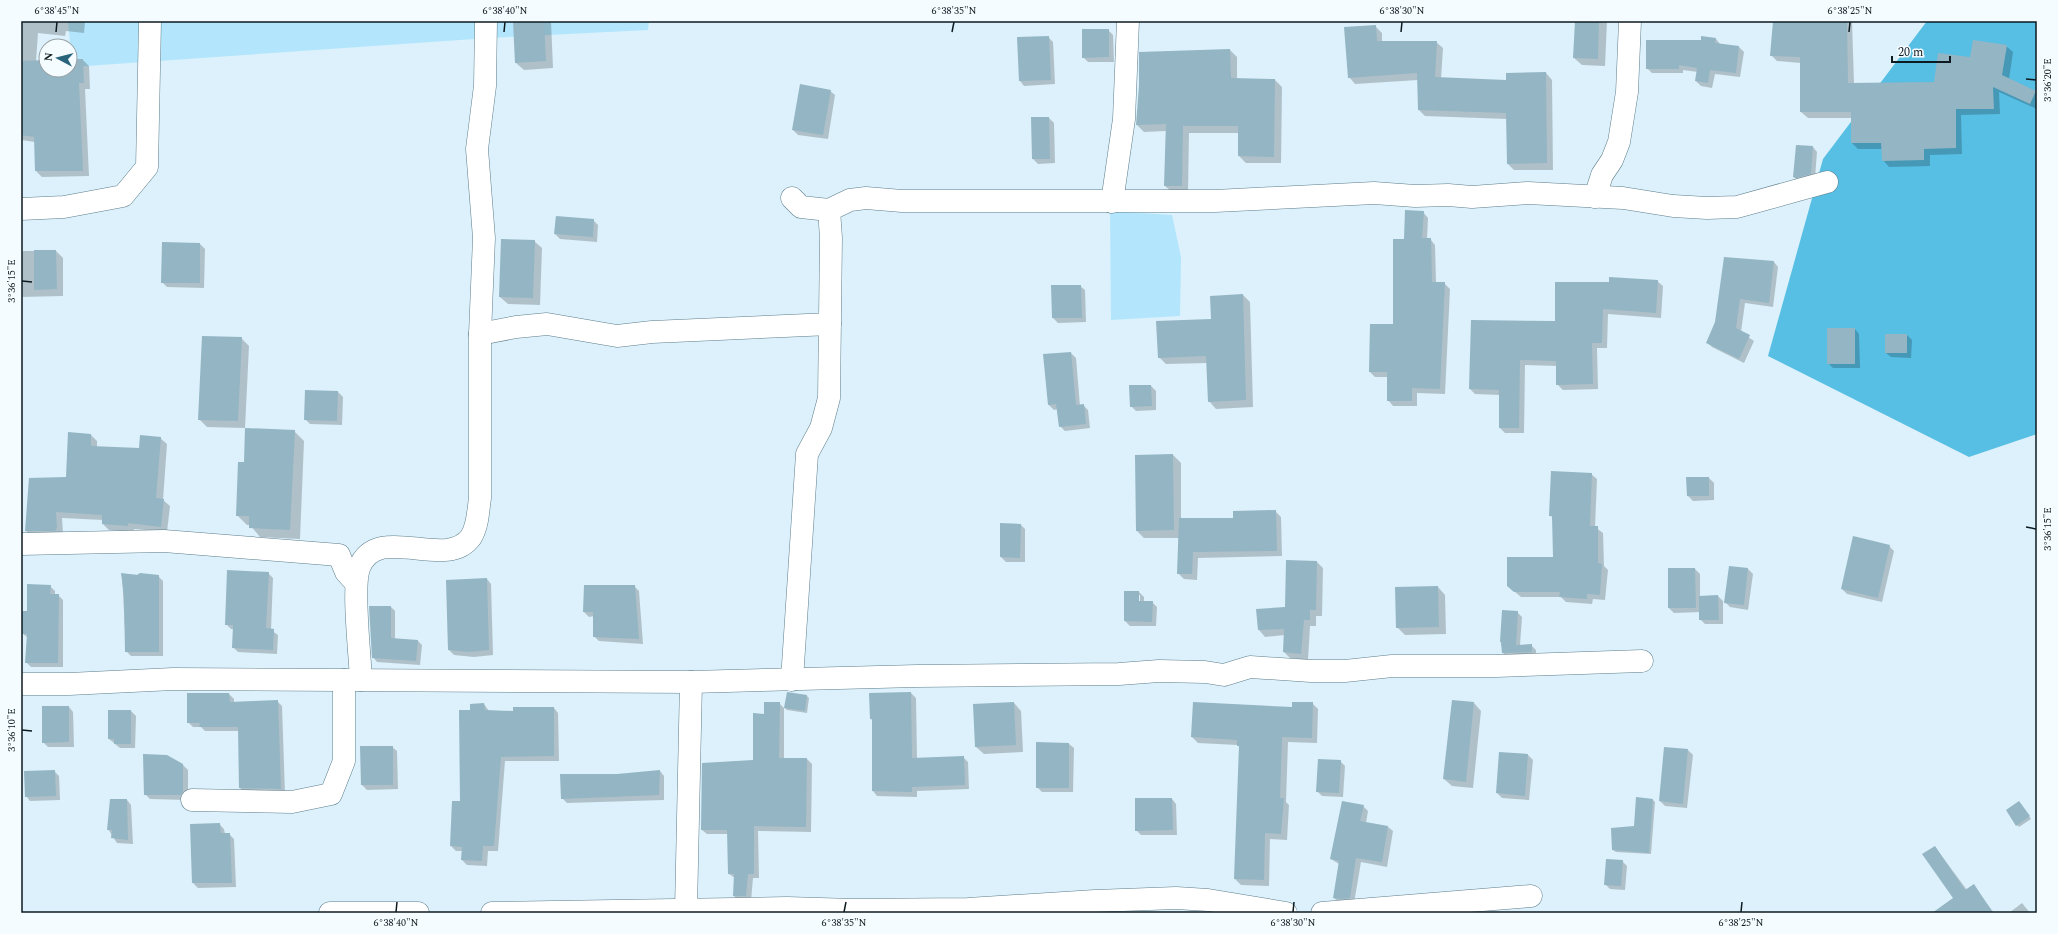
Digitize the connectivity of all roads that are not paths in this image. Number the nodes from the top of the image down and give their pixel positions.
1 (150, 21) edge
2 (486, 21) edge
3 (1128, 21) edge
4 (1630, 21) edge
5 (1827, 182) dead end
6 (1595, 197) junction
7 (792, 198) dead end
8 (1112, 202) junction
9 (21, 208) edge
10 (829, 210) junction
11 (830, 324) junction
12 (480, 334) junction
13 (21, 544) edge
14 (356, 583) junction
15 (1642, 661) dead end
16 (352, 680) junction
17 (792, 680) junction
18 (691, 682) junction
19 (21, 684) edge
20 (192, 800) dead end
21 (1531, 896) dead end
22 (686, 909) junction
23 (330, 913) edge
24 (418, 913) edge
25 (492, 913) edge
26 (1286, 913) edge
27 (1322, 913) edge

1 - 9 street
2 - 12 street
3 - 8 street
4 - 6 street
5 - 6 street
6 - 8 street
7 - 10 street
8 - 10 street
10 - 11 street
11 - 12 street
11 - 17 street
12 - 14 street
13 - 14 street
14 - 16 street
15 - 17 street
16 - 18 street
16 - 19 street
16 - 20 street
17 - 18 street
18 - 22 street
21 - 27 street
22 - 25 street
22 - 26 street
23 - 24 street

